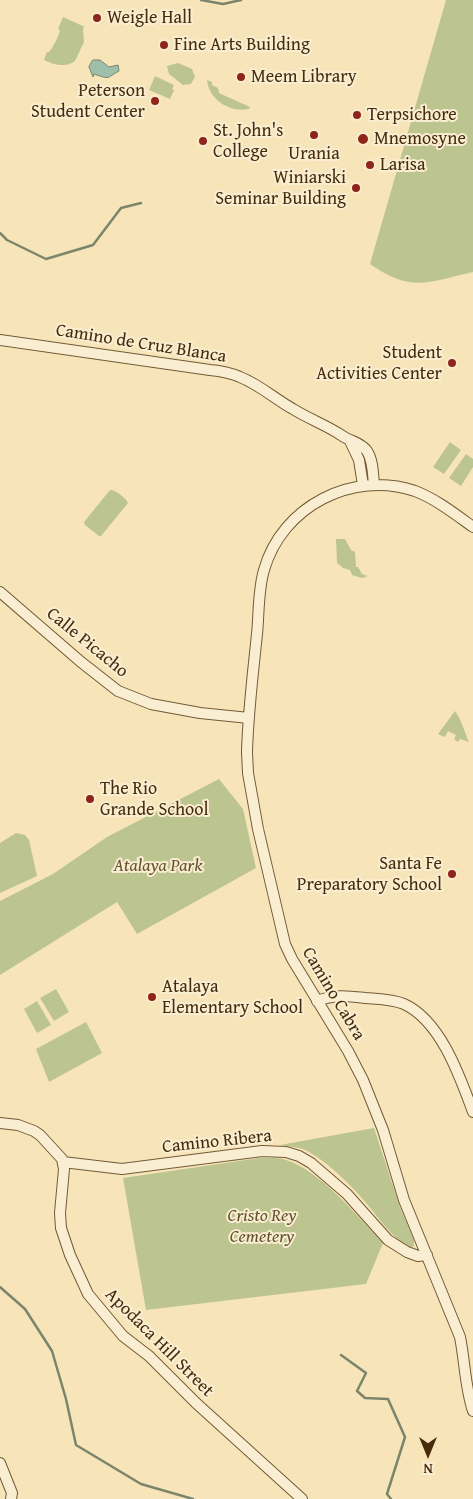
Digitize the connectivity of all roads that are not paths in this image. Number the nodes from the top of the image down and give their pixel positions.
1 (0, 340) edge
2 (369, 485) junction
3 (473, 527) edge
4 (0, 592) edge
5 (249, 718) junction
6 (317, 1001) junction
7 (473, 1112) edge
8 (0, 1123) edge
9 (63, 1162) junction
10 (427, 1255) junction
11 (473, 1411) edge
12 (0, 1463) edge
13 (11, 1499) edge
14 (302, 1499) edge

1 - 2 street, Camino de Cruz Blanca
2 - 3 street
2 - 5 street, Camino Cabra
4 - 5 street, Calle Picacho
5 - 6 street, Camino Cabra
6 - 7 street
6 - 10 street, Camino Cabra
8 - 9 street
9 - 10 street, Camino Ribera
9 - 14 street, Apodaca Hill Street
10 - 11 street, Camino Cabra
12 - 13 street

